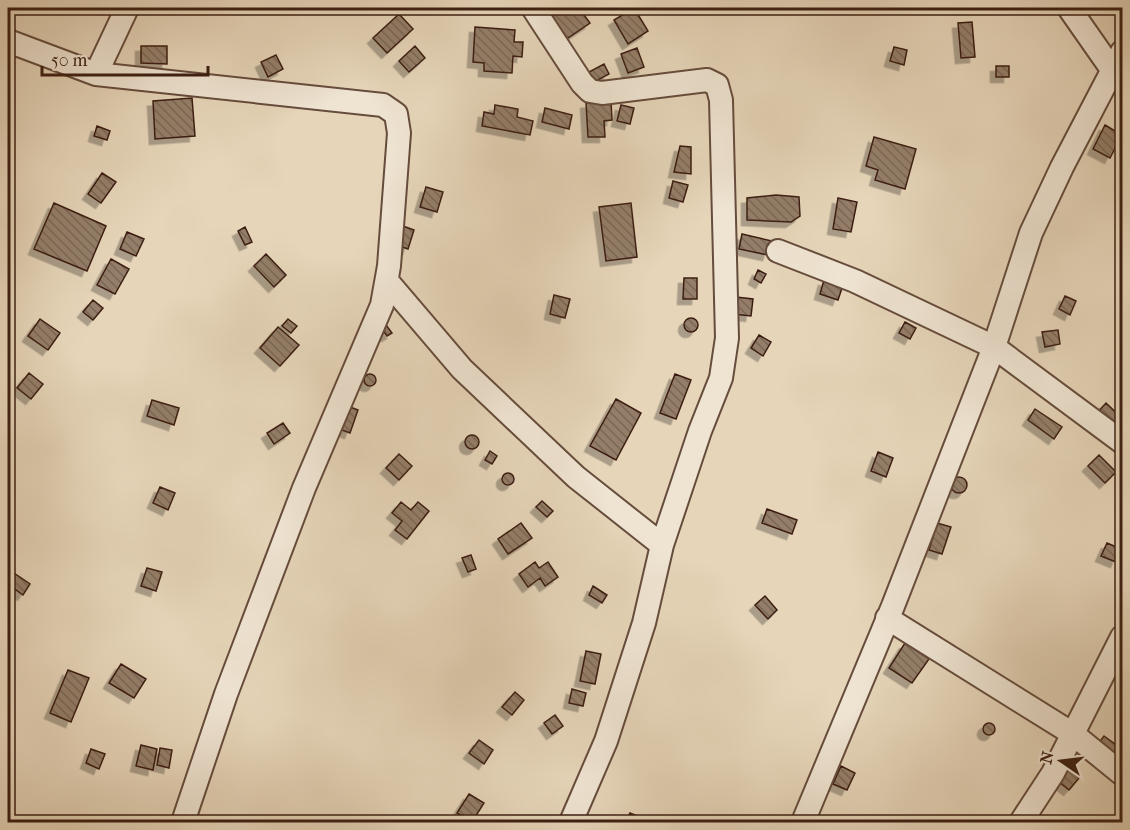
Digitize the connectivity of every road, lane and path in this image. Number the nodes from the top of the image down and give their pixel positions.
1 (127, 8) edge
2 (533, 8) edge
3 (1069, 8) edge
4 (8, 41) edge
5 (1119, 67) edge
6 (96, 74) junction
7 (778, 250) dead end
8 (387, 281) junction
9 (994, 347) junction
10 (1122, 442) edge
11 (662, 545) junction
12 (887, 618) junction
13 (1122, 637) edge
14 (1073, 734) junction
15 (1122, 774) edge
16 (183, 822) edge
17 (571, 822) edge
18 (803, 822) edge
19 (1021, 822) edge

1 - 6 street
2 - 11 street
3 - 5 street
4 - 6 street
5 - 9 street
6 - 8 street
7 - 9 street
8 - 11 street
8 - 16 street
9 - 10 street
9 - 12 street
11 - 17 street
12 - 14 street
12 - 18 street
13 - 14 street
14 - 15 street
14 - 19 street

